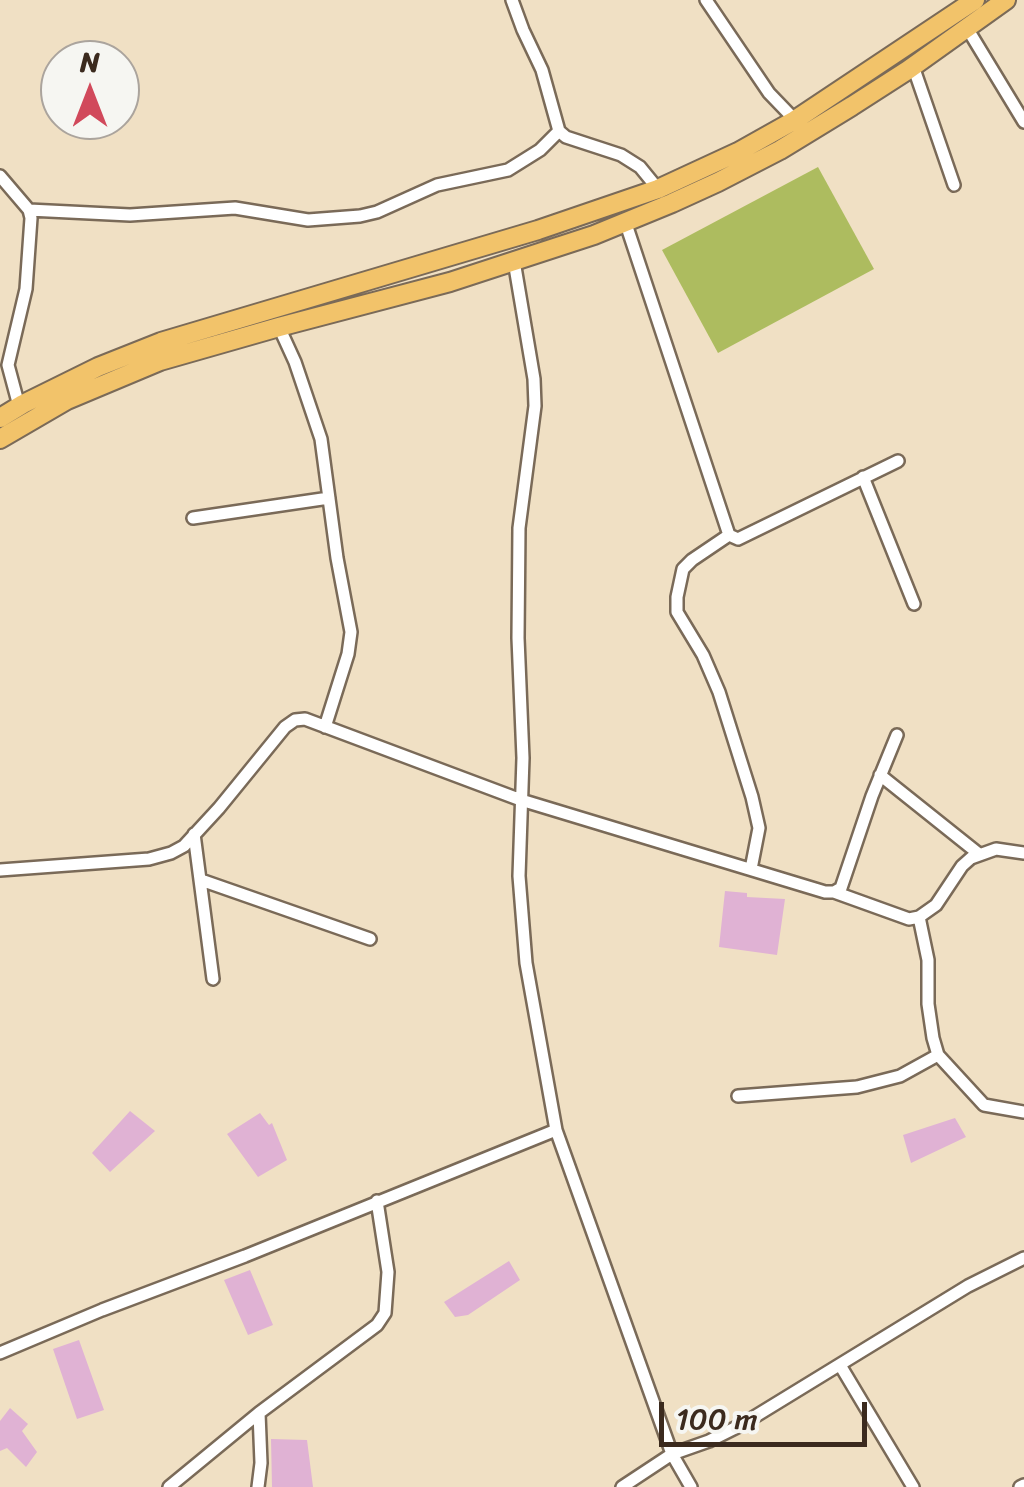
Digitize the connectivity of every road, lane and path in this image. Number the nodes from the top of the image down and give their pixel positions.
1 (512, 0) edge
2 (706, 0) edge
3 (975, 0) edge
4 (1006, 0) edge
5 (966, 28) junction
6 (914, 66) junction
7 (796, 120) junction
8 (1024, 122) edge
9 (559, 131) junction
10 (0, 176) edge
11 (954, 185) dead end
12 (658, 188) junction
13 (29, 210) junction
14 (625, 222) junction
15 (514, 261) junction
16 (279, 326) junction
17 (19, 406) junction
18 (0, 418) edge
19 (0, 438) edge
20 (898, 460) dead end
21 (863, 477) junction
22 (329, 498) junction
23 (193, 518) dead end
24 (729, 536) junction
25 (914, 604) dead end
26 (325, 727) junction
27 (896, 735) dead end
28 (880, 776) junction
29 (521, 800) junction
30 (194, 834) junction
31 (1024, 853) edge
32 (979, 854) junction
33 (0, 870) edge
34 (751, 870) junction
35 (200, 880) junction
36 (834, 892) junction
37 (919, 916) junction
38 (370, 939) dead end
39 (214, 979) dead end
40 (938, 1055) junction
41 (738, 1096) dead end
42 (1024, 1112) edge
43 (556, 1130) junction
44 (377, 1201) junction
45 (1024, 1258) edge
46 (0, 1353) edge
47 (840, 1365) junction
48 (259, 1414) junction
49 (672, 1454) junction
50 (168, 1487) edge
51 (258, 1487) edge
52 (622, 1487) edge
53 (692, 1487) edge
54 (913, 1487) edge

1 - 9 street
2 - 7 street
3 - 7 main road
4 - 5 main road
5 - 6 main road
5 - 8 street
6 - 11 street
6 - 14 main road
7 - 12 main road
9 - 12 street
9 - 13 street
10 - 13 street
12 - 17 main road
13 - 17 street
14 - 15 main road
14 - 24 street
15 - 16 main road
15 - 29 street
16 - 19 main road
16 - 22 street
17 - 18 main road
20 - 21 street
21 - 24 street
21 - 25 street
22 - 23 street
22 - 26 street
24 - 34 street
26 - 29 street
26 - 30 street
27 - 28 street
28 - 32 street
28 - 36 street
29 - 34 street
29 - 43 street
30 - 33 street
30 - 35 street
31 - 32 street
32 - 37 street
34 - 36 street
35 - 38 street
35 - 39 street
36 - 37 street
37 - 40 street
40 - 41 street
40 - 42 street
43 - 44 street
43 - 49 street
44 - 46 street
44 - 48 street
45 - 47 street
47 - 49 street
47 - 54 street
48 - 50 street
48 - 51 street
49 - 52 street
49 - 53 street

